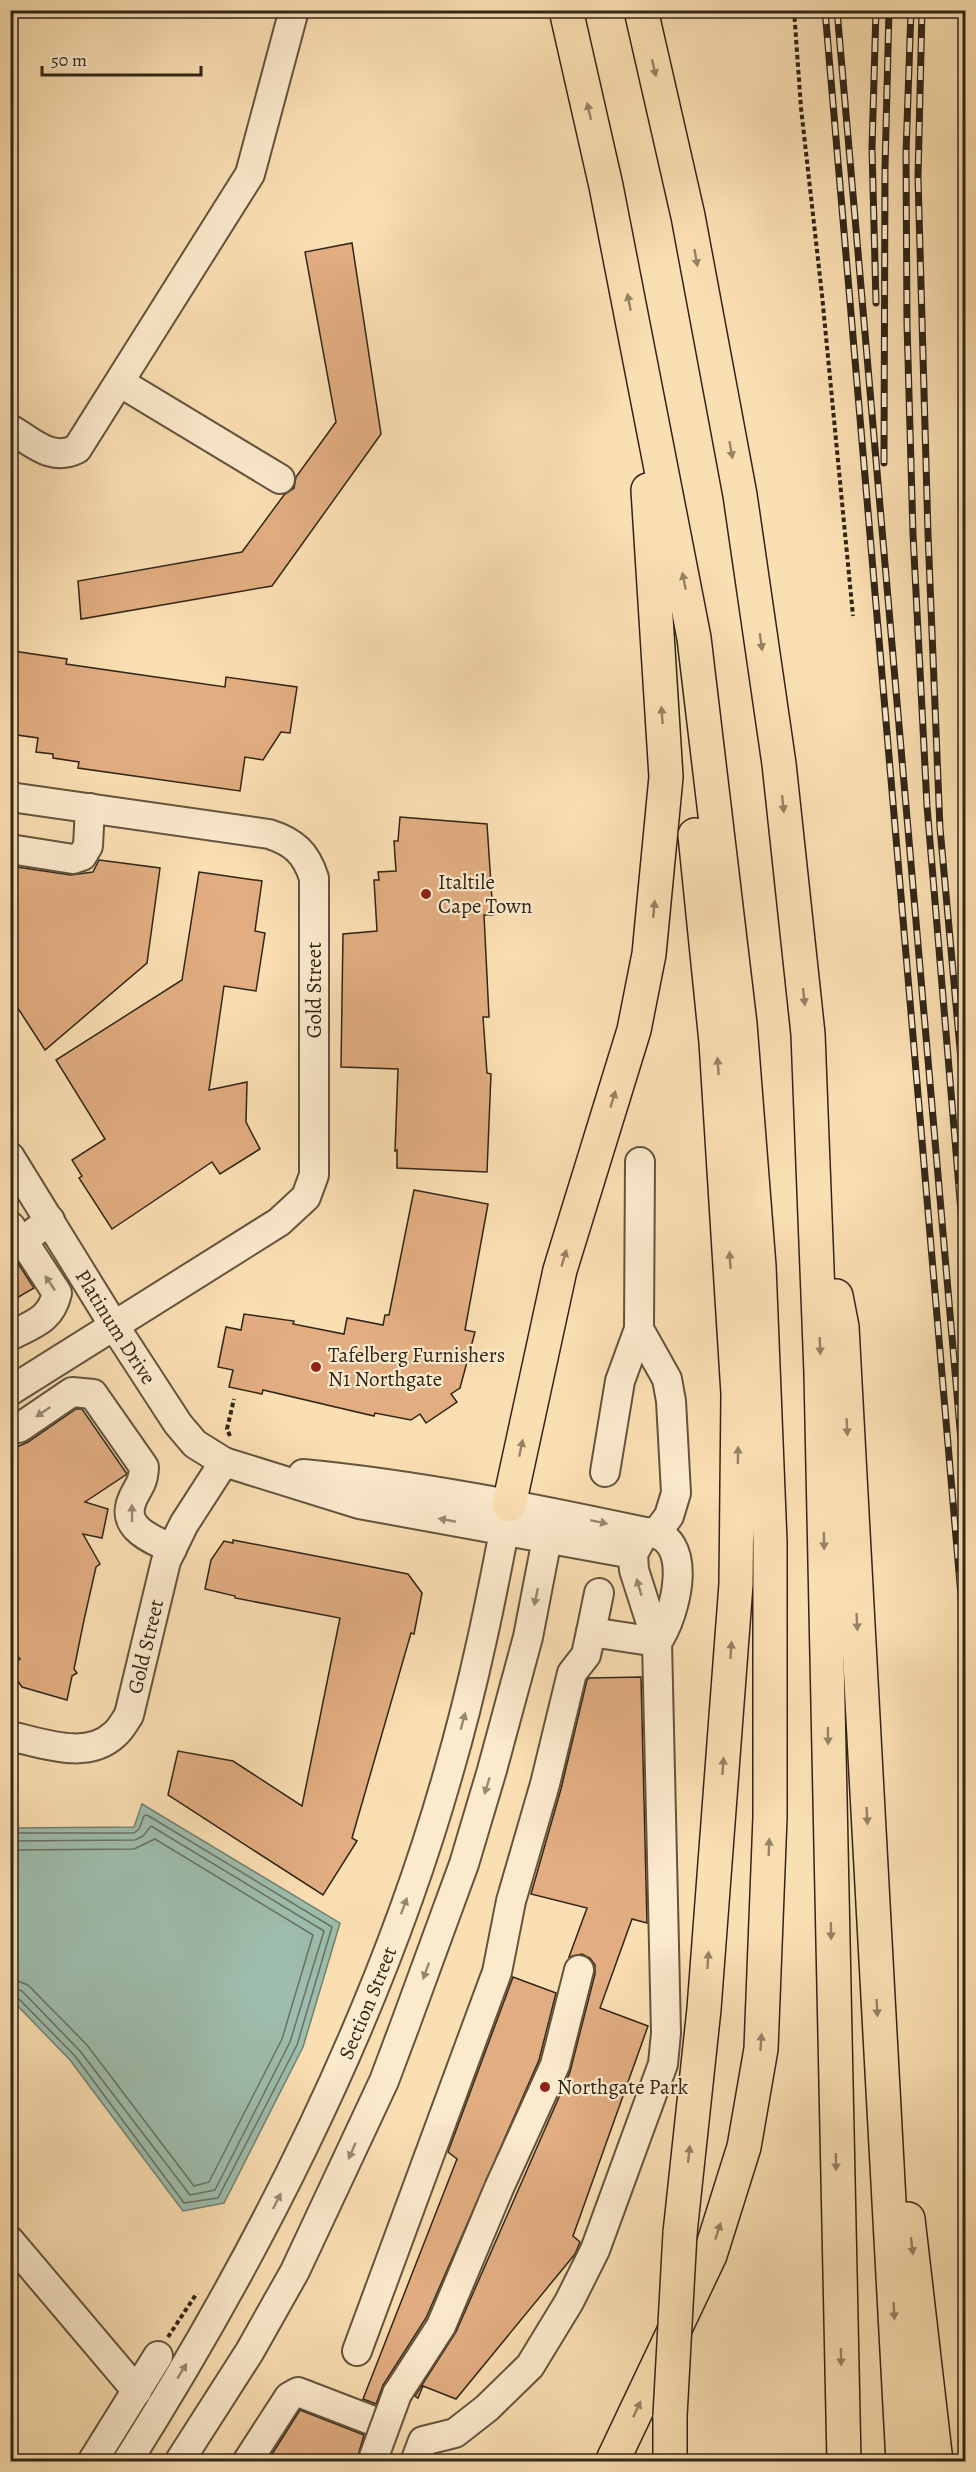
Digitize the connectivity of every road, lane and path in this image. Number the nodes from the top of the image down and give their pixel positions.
1 (294, 10) edge
2 (566, 10) edge
3 (640, 10) edge
4 (794, 10) edge
5 (640, 360) junction
6 (121, 383) junction
7 (10, 429) edge
8 (280, 479) dead end
9 (853, 616) dead end
10 (694, 639) junction
11 (10, 797) edge
12 (90, 808) junction
13 (10, 849) edge
14 (10, 1157) edge
15 (640, 1162) dead end
16 (816, 1203) junction
17 (50, 1220) junction
18 (113, 1324) junction
19 (639, 1329) junction
20 (10, 1336) edge
21 (10, 1391) edge
22 (234, 1399) dead end
23 (229, 1423) dead end
24 (10, 1428) edge
25 (236, 1465) junction
26 (605, 1472) dead end
27 (507, 1518) junction
28 (549, 1526) junction
29 (645, 1540) junction
30 (172, 1549) junction
31 (599, 1593) dead end
32 (591, 1632) junction
33 (657, 1642) junction
34 (10, 1736) edge
35 (579, 1970) dead end
36 (881, 2085) junction
37 (10, 2241) edge
38 (357, 2352) dead end
39 (158, 2356) dead end
40 (136, 2391) junction
41 (419, 2451) edge
42 (92, 2462) edge
43 (127, 2462) edge
44 (179, 2462) edge
45 (247, 2462) edge
46 (372, 2462) edge
47 (612, 2462) edge
48 (670, 2462) edge
49 (844, 2462) edge
50 (903, 2462) edge
51 (936, 2462) edge

1 - 6 street
5 -> 2 highway
3 -> 16 highway
4 - 9 path
10 -> 5 highway
27 -> 5 highway
6 - 7 street
6 - 8 street
47 -> 10 highway
48 -> 10 highway, bridge
11 - 12 street, Gold Street
12 - 13 street
12 - 18 street, Gold Street
14 - 17 street, Platinum Drive
15 - 19 street
16 -> 36 highway
16 -> 49 highway
17 - 18 street, Platinum Drive
20 -> 17 street
18 - 21 street, Gold Street
18 - 25 street, Platinum Drive
19 - 26 street
19 - 29 street
22 - 23 path
30 -> 24 street
25 - 27 street, Platinum Drive
25 - 30 street, Gold Street
27 - 28 street, Platinum Drive
43 -> 27 street, Section Street
28 - 29 street, Platinum Drive
28 -> 44 street, Section Street
33 -> 29 street
29 - 33 street
30 - 34 street, Gold Street
31 - 32 street
32 - 33 street
32 - 38 street
33 - 41 street
35 - 46 street, bridge
36 -> 50 highway
36 -> 51 highway
37 - 40 street
39 - 40 street
40 - 42 street
41 - 45 street

